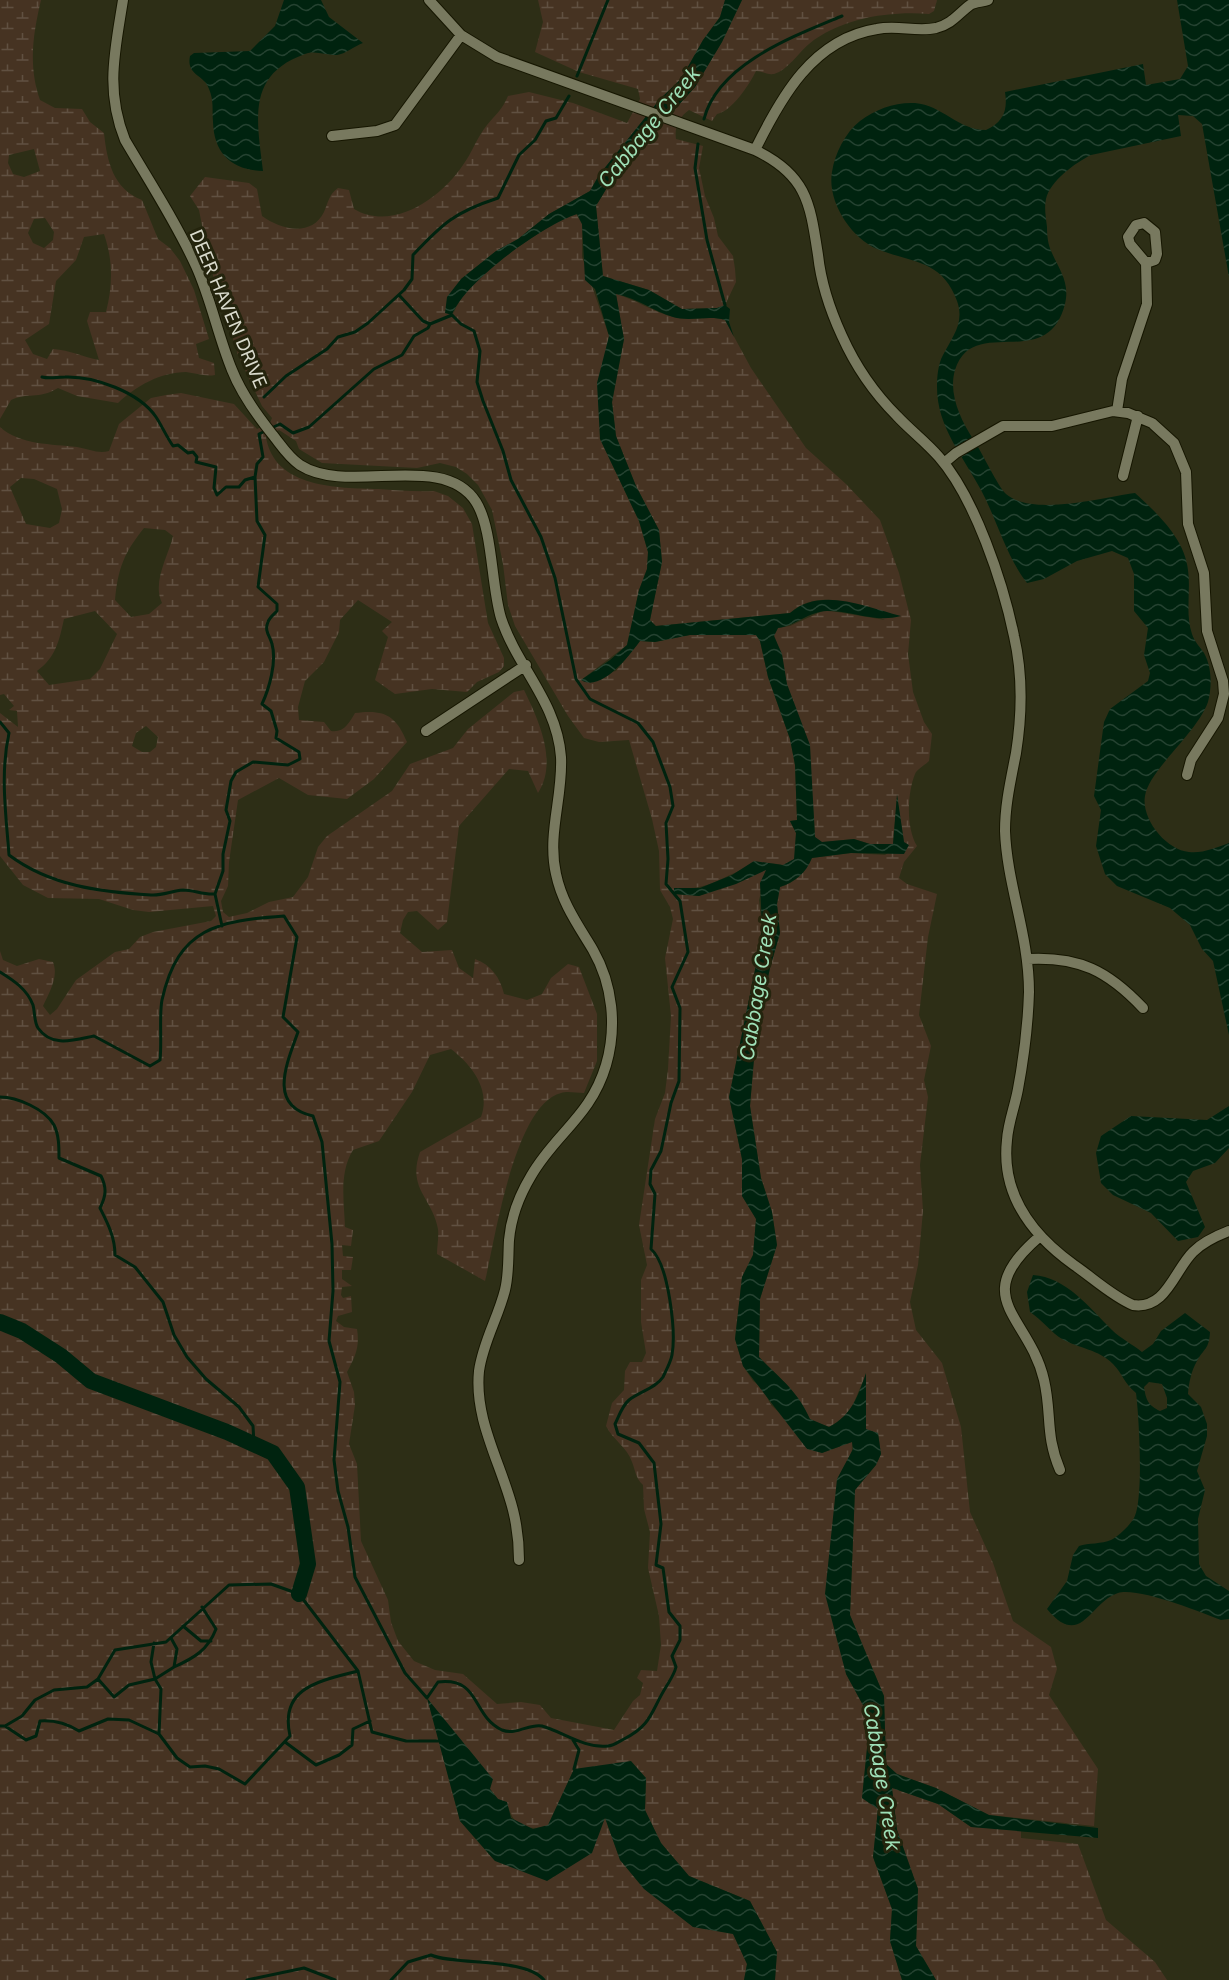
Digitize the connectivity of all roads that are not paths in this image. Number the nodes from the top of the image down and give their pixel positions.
1 (123, 0) edge
2 (429, 0) edge
3 (988, 0) edge
4 (971, 2) edge
5 (461, 35) junction
6 (332, 136) dead end
7 (755, 150) junction
8 (1146, 263) dead end
9 (1117, 411) junction
10 (1138, 416) junction
11 (944, 463) junction
12 (1123, 476) dead end
13 (526, 665) junction
14 (426, 731) dead end
15 (1186, 775) dead end
16 (1027, 959) junction
17 (1143, 1008) dead end
18 (1229, 1231) edge
19 (1039, 1237) junction
20 (1060, 1470) dead end
21 (519, 1560) dead end

1 - 13 street, DEER HAVEN DRIVE
2 - 5 street
3 - 4 street
4 - 7 street
5 - 6 street
5 - 7 street
7 - 11 street
8 - 9 street
9 - 10 street
9 - 11 street
10 - 12 street
10 - 15 street
11 - 16 street
13 - 14 street
13 - 21 street, DEER HAVEN DRIVE
16 - 17 street
16 - 19 street
18 - 19 street
19 - 20 street

